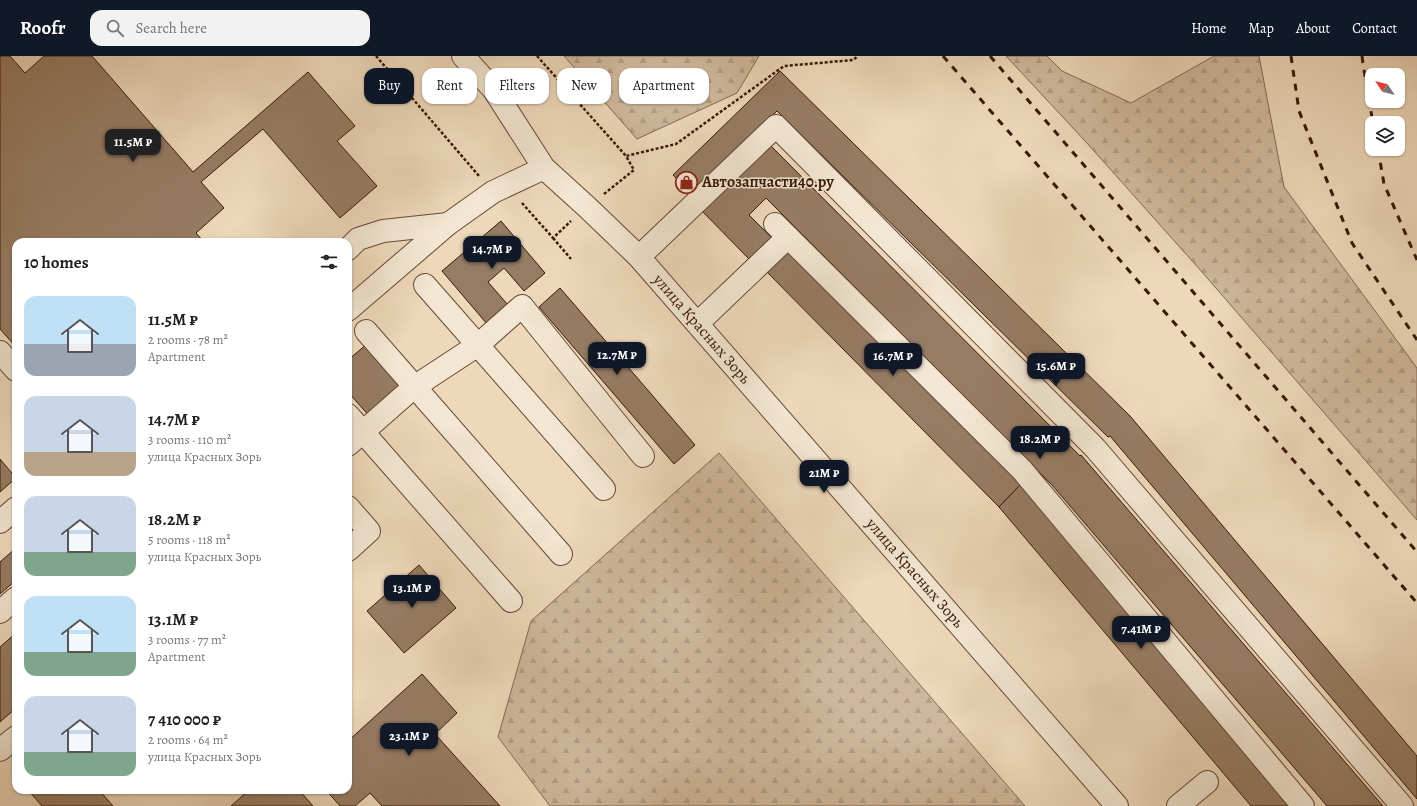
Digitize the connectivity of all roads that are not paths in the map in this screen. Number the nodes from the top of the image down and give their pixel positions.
1 (463, 56) edge
2 (544, 168) junction
3 (448, 224) junction
4 (352, 245) edge
5 (639, 257) junction
6 (425, 285) dead end
7 (352, 307) edge
8 (698, 323) junction
9 (366, 331) dead end
10 (478, 345) junction
11 (0, 352) edge
12 (12, 366) edge
13 (414, 387) junction
14 (352, 428) edge
15 (355, 438) edge
16 (643, 456) dead end
17 (604, 489) dead end
18 (12, 512) edge
19 (352, 512) edge
20 (0, 522) edge
21 (352, 546) edge
22 (561, 554) dead end
23 (512, 601) dead end
24 (12, 602) edge
25 (0, 612) edge
26 (12, 740) edge
27 (0, 750) edge
28 (1207, 782) dead end
29 (1117, 806) edge
30 (1178, 806) edge
31 (1302, 806) edge
32 (1402, 806) edge

1 - 2 street, улица Красных Зорь
2 - 3 street
2 - 5 street, улица Красных Зорь
3 - 4 street
3 - 7 street
5 - 8 street, улица Красных Зорь
5 - 32 street
6 - 10 street
8 - 29 street, улица Красных Зорь
8 - 31 street
9 - 13 street
10 - 13 street
10 - 16 street
10 - 17 street
11 - 12 street
13 - 15 street
13 - 22 street
14 - 15 street
15 - 23 street
18 - 20 street
19 - 21 street
24 - 25 street
26 - 27 street
28 - 30 street

